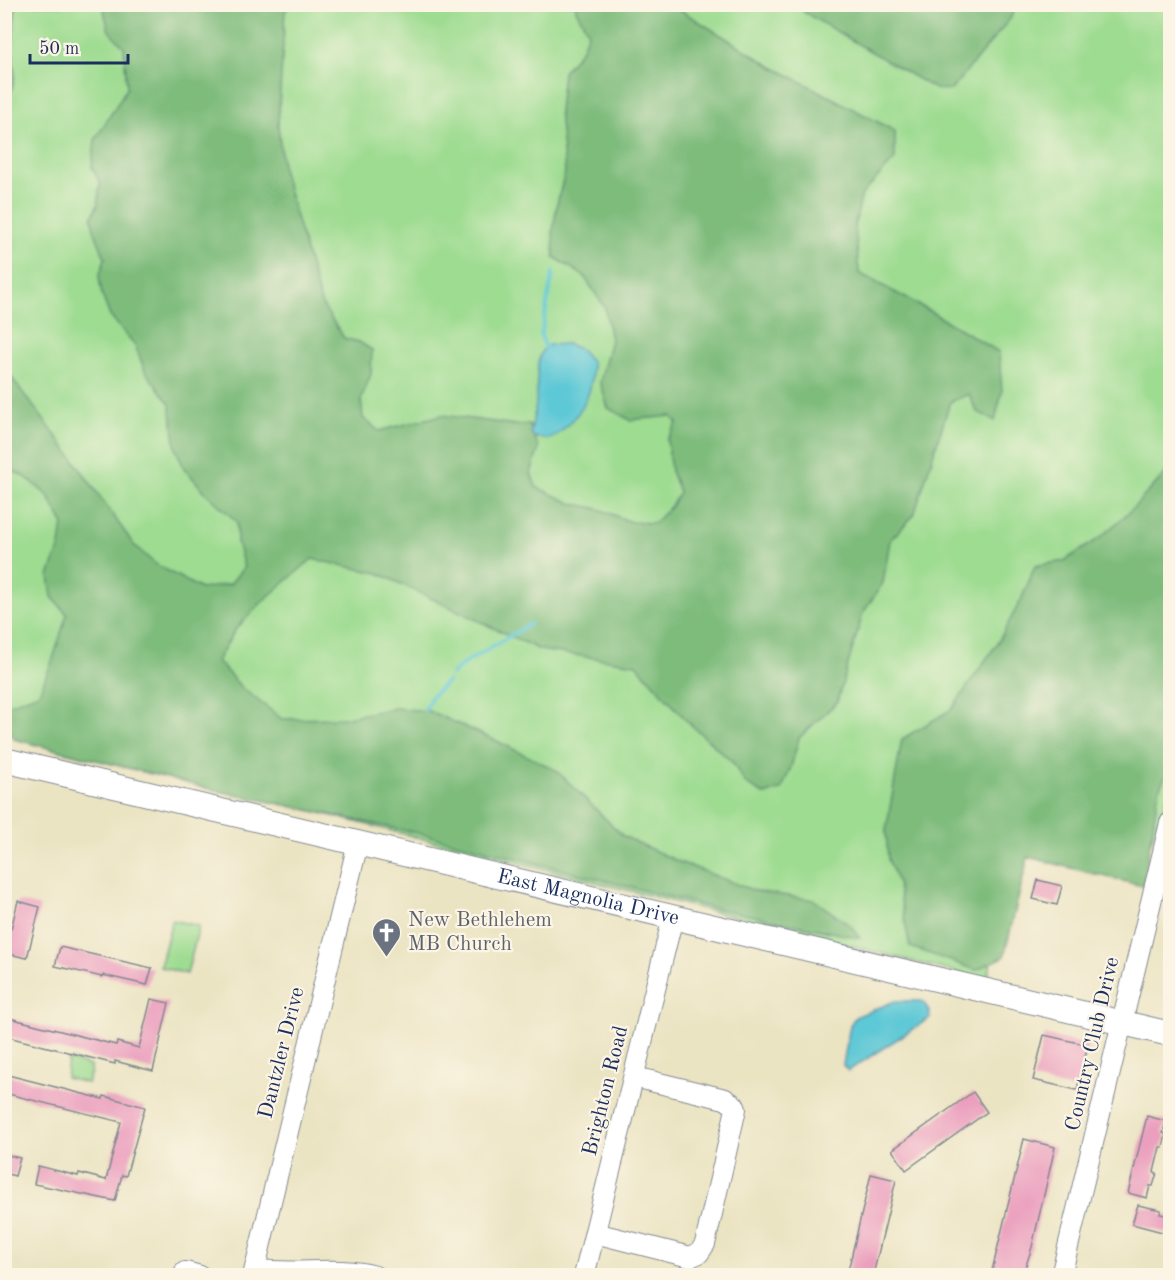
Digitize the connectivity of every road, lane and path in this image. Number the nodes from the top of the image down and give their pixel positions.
1 (4, 760) edge
2 (1170, 823) edge
3 (358, 843) junction
4 (673, 917) junction
5 (1123, 1023) junction
6 (1170, 1034) edge
7 (634, 1077) junction
8 (595, 1233) junction
9 (254, 1272) edge
10 (375, 1275) edge
11 (584, 1275) edge
12 (1061, 1275) edge

1 - 3 main road, East Magnolia Drive
2 - 5 street, Country Club Drive
3 - 4 main road, East Magnolia Drive
3 - 9 street, Dantzler Drive
4 - 5 main road, East Magnolia Drive
4 - 7 street, Brighton Road
5 - 6 main road, East Magnolia Drive
5 - 12 street, Country Club Drive
7 - 8 street, Brighton Road
7 - 8 street
8 - 11 street, Brighton Road
9 - 10 street

